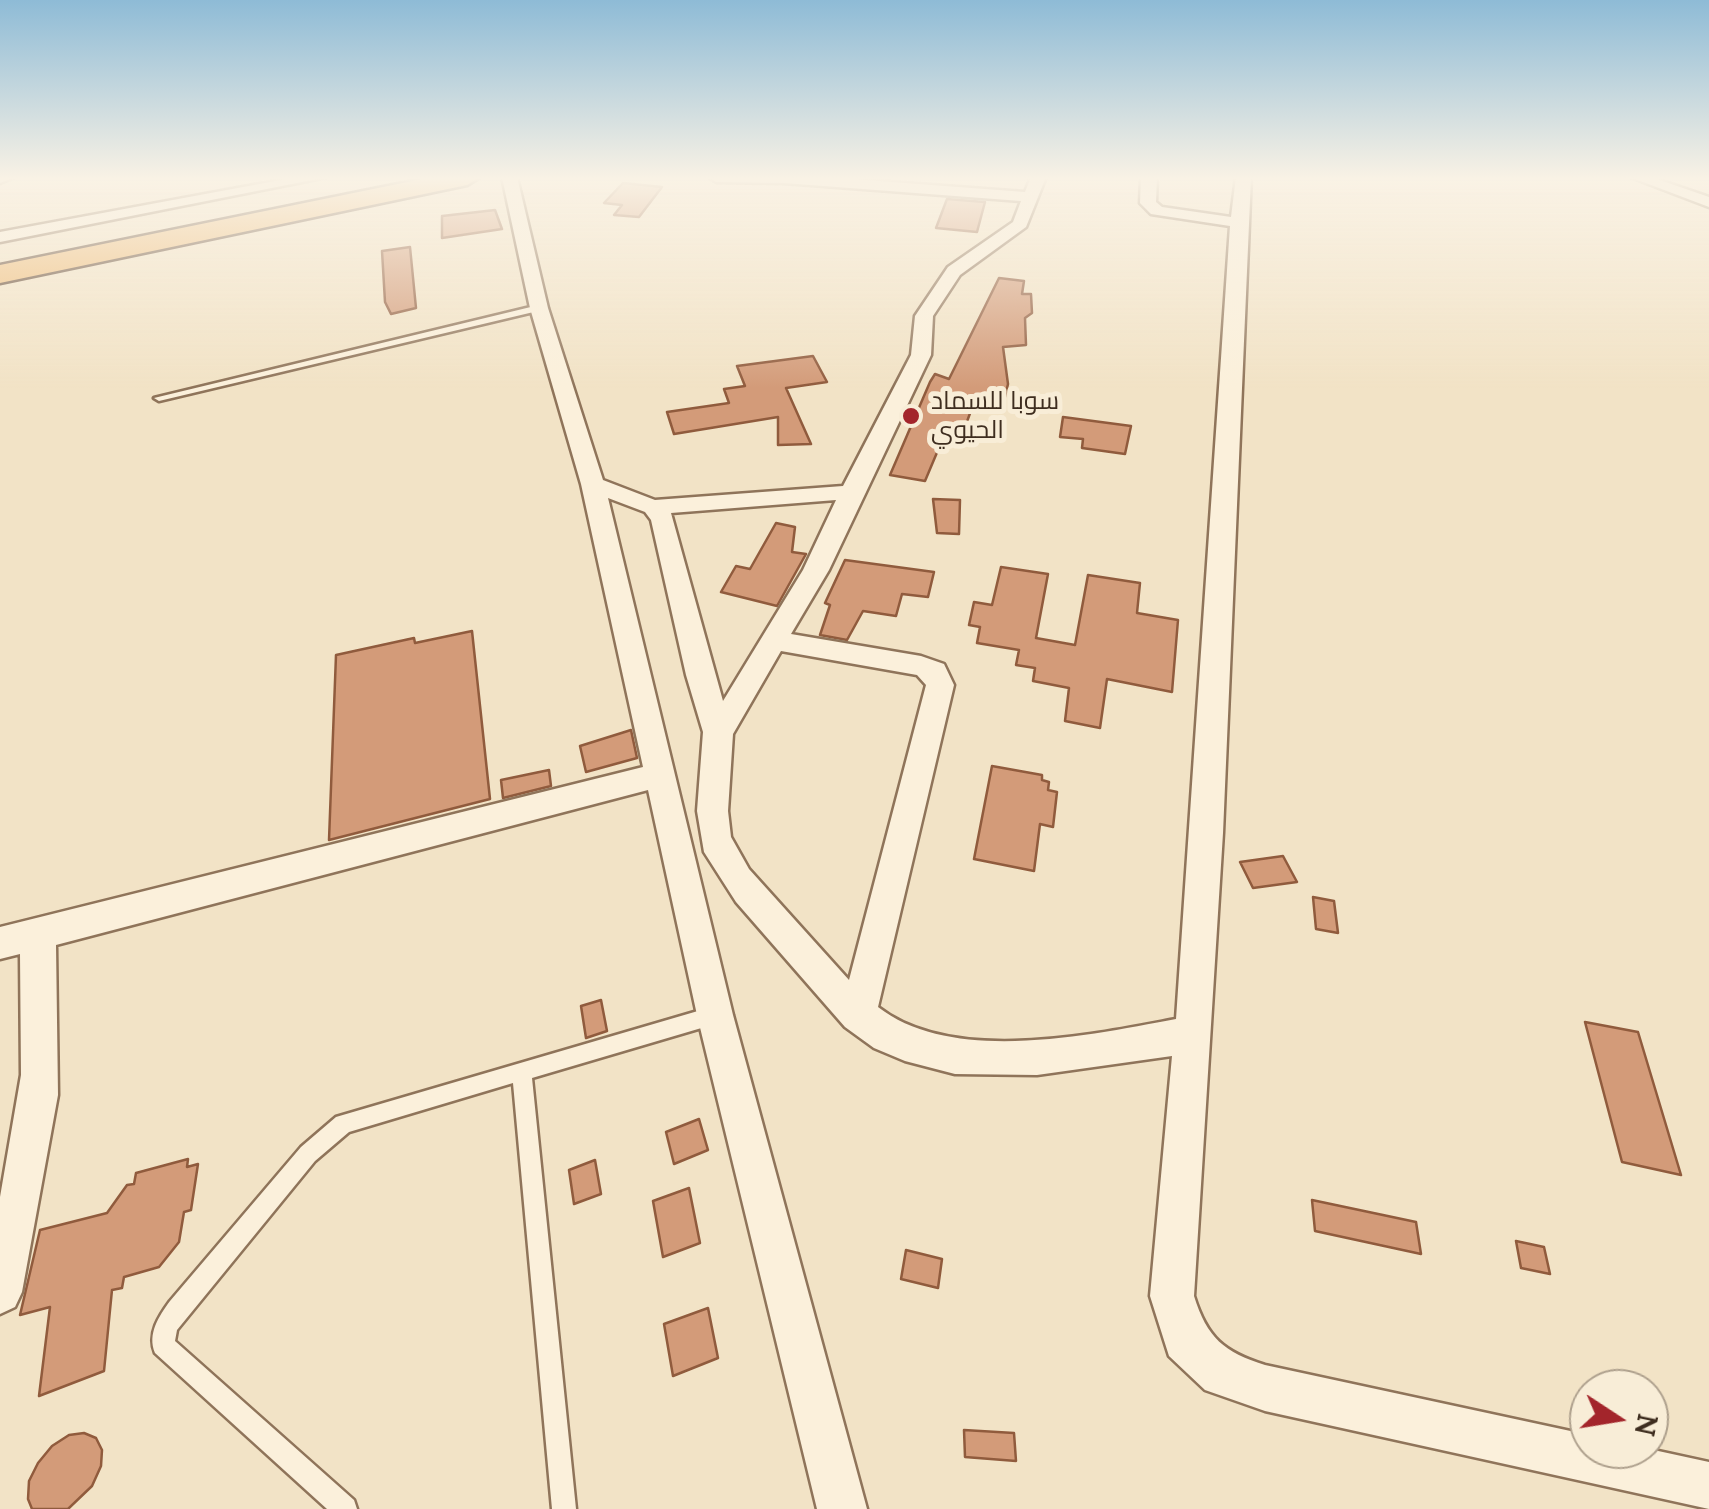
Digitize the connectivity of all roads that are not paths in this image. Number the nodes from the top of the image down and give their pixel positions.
1 (127, 247) edge
2 (525, 247) edge
3 (987, 247) edge
4 (1239, 247) edge
5 (0, 274) edge
6 (539, 308) junction
7 (159, 398) dead end
8 (593, 484) junction
9 (852, 492) junction
10 (653, 507) junction
11 (776, 642) junction
12 (718, 734) junction
13 (661, 775) junction
14 (40, 934) junction
15 (0, 943) edge
16 (715, 1015) junction
17 (858, 1015) junction
18 (1192, 1034) junction
19 (522, 1072) junction
20 (0, 1292) edge
21 (1709, 1486) edge
22 (345, 1509) edge
23 (564, 1509) edge
24 (842, 1509) edge

1 - 5 highway
2 - 6 street
3 - 9 street
4 - 18 street
6 - 7 lane
6 - 8 street
8 - 10 street
8 - 13 street
9 - 10 street
9 - 11 street
10 - 12 street
11 - 12 street
11 - 17 street
12 - 17 street
13 - 14 street
13 - 16 street
14 - 15 street
14 - 20 street
16 - 19 lane
16 - 24 street
17 - 18 street
18 - 21 street
19 - 22 lane
19 - 23 lane

